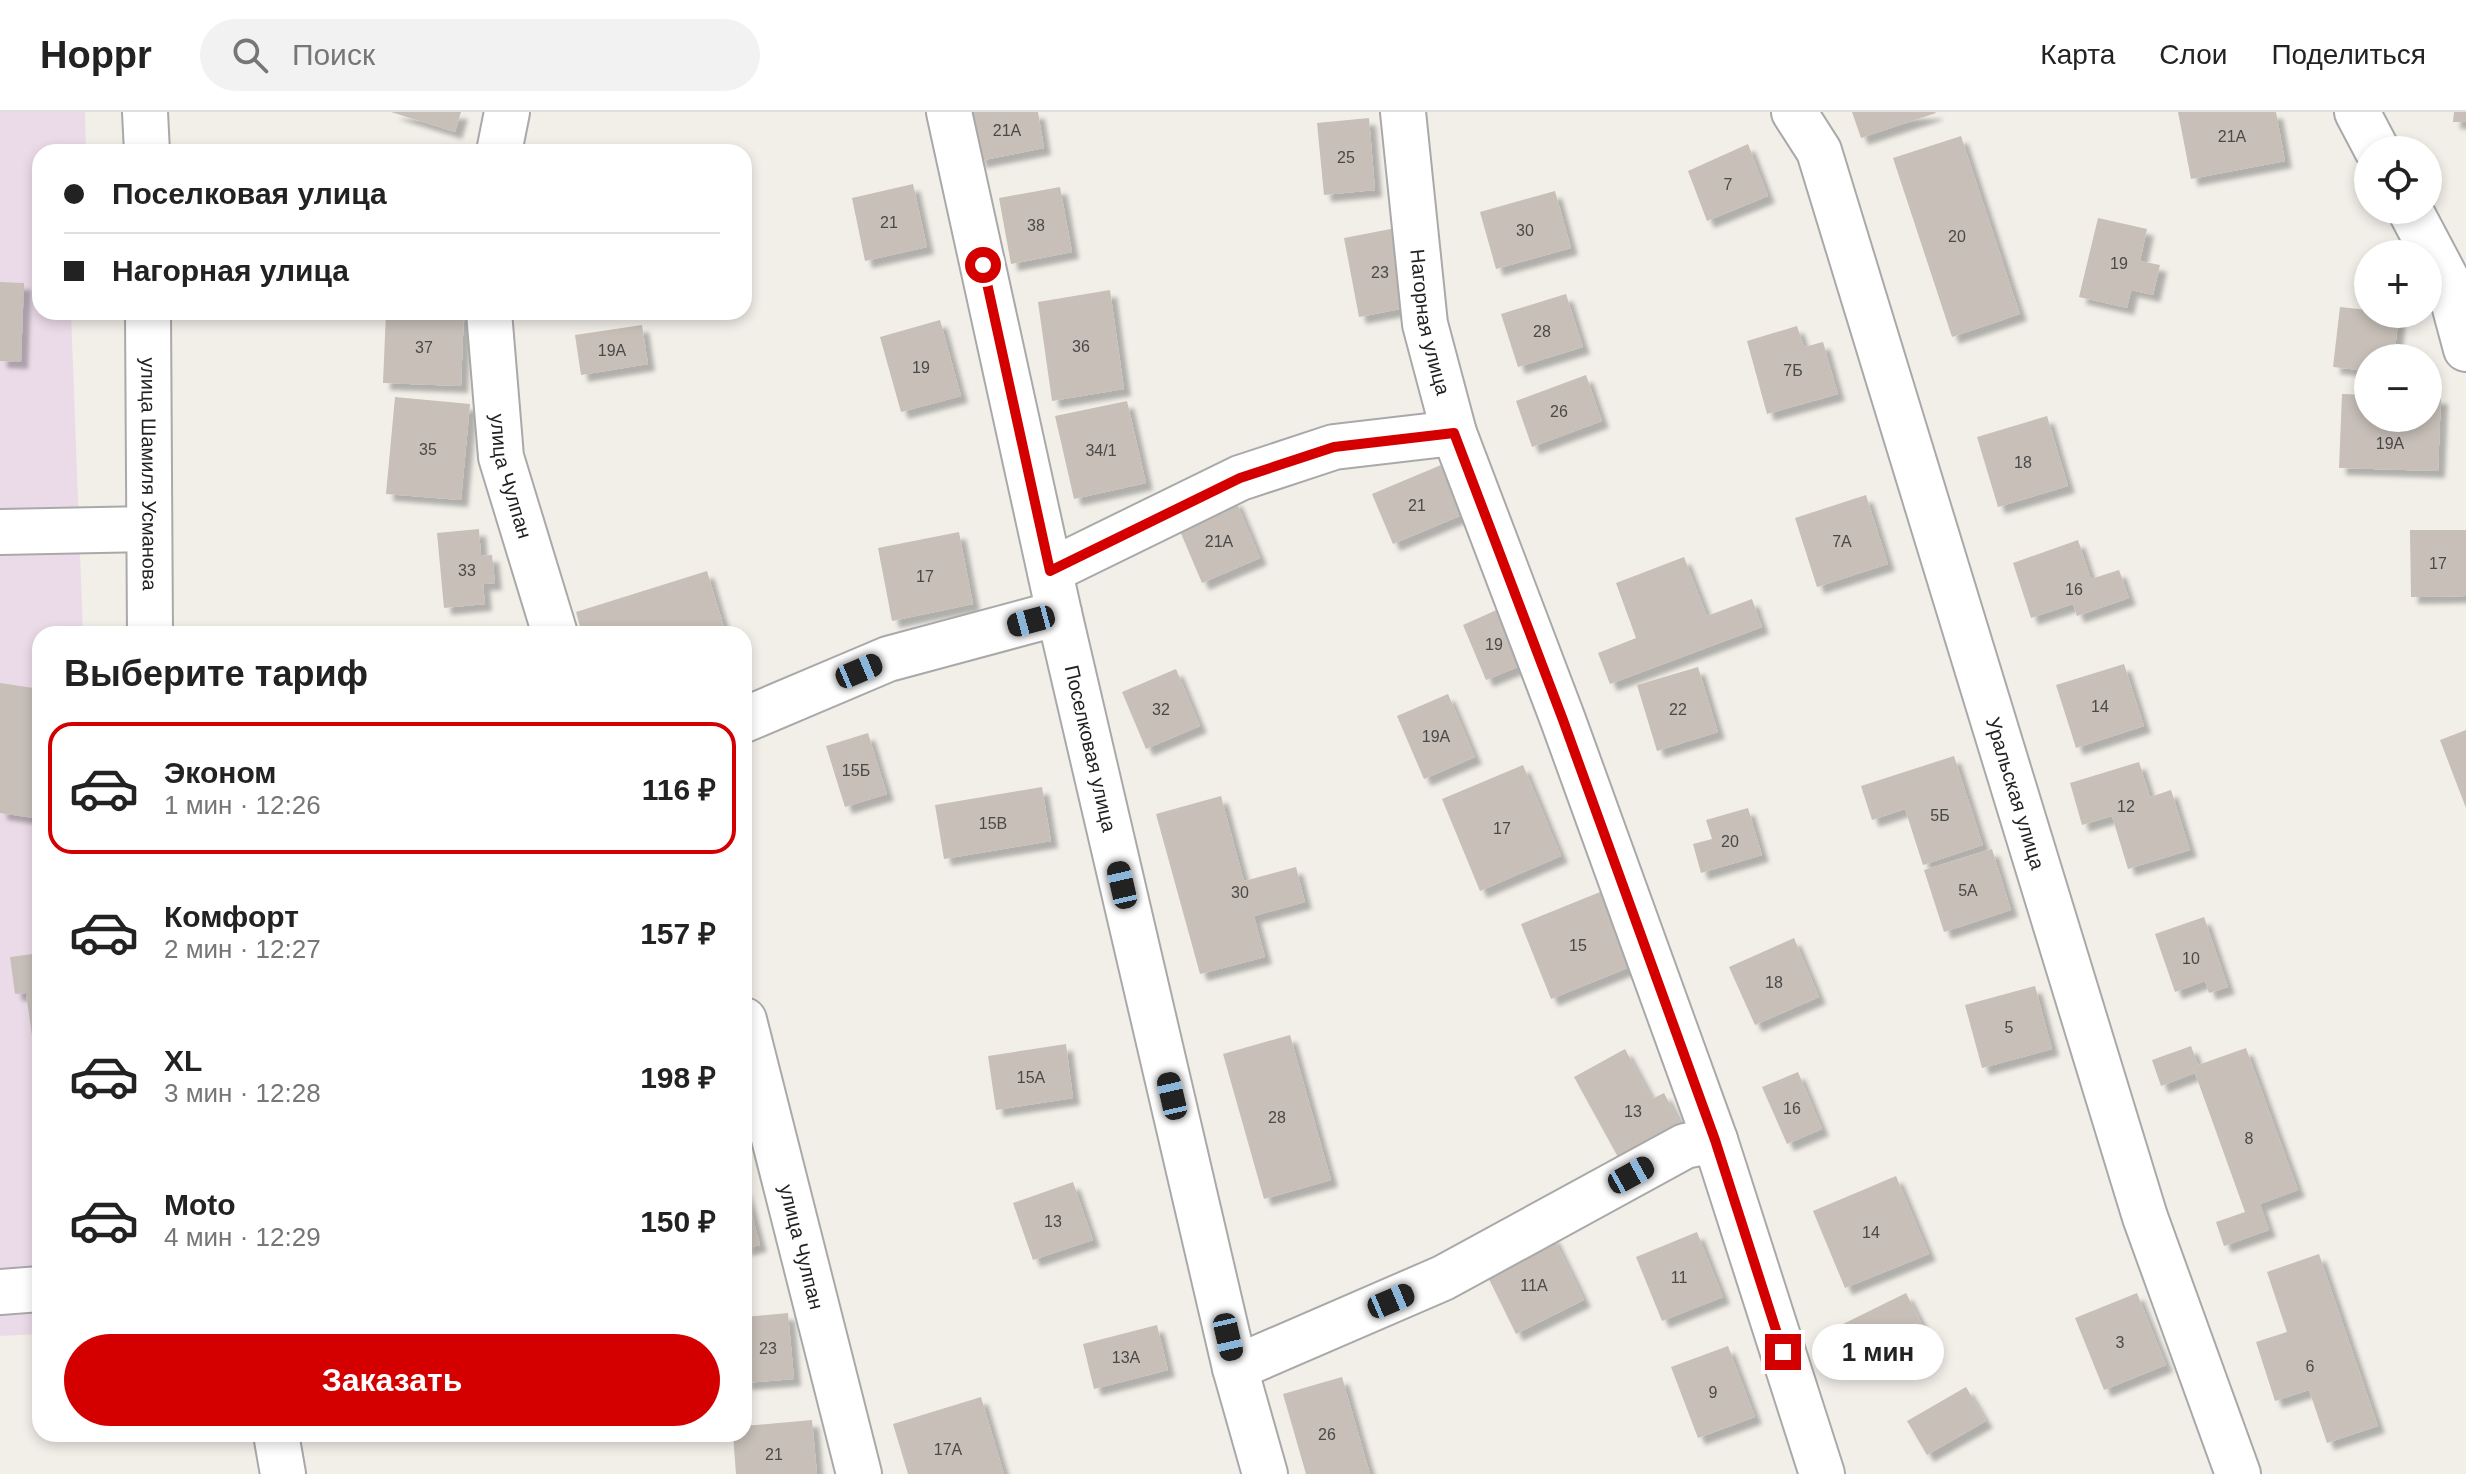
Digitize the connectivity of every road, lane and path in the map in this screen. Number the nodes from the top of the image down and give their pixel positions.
1 (507, 112) edge
2 (949, 112) edge
3 (1403, 112) edge
4 (1794, 112) edge
5 (2357, 112) edge
6 (2370, 136) edge
7 (501, 144) edge
8 (2417, 224) edge
9 (148, 320) edge
10 (490, 320) edge
11 (2466, 349) edge
12 (1454, 433) junction
13 (149, 529) junction
14 (0, 532) edge
15 (1050, 571) junction
16 (1059, 613) junction
17 (150, 626) edge
18 (553, 626) edge
19 (752, 717) edge
20 (752, 1052) edge
21 (1715, 1140) junction
22 (32, 1290) edge
23 (0, 1292) edge
24 (1235, 1368) junction
25 (277, 1442) edge
26 (283, 1474) edge
27 (859, 1474) edge
28 (1265, 1474) edge
29 (1822, 1474) edge
30 (2238, 1474) edge

1 - 7 street
2 - 15 street, Поселковая улица
3 - 12 street, Нагорная улица
4 - 30 street, Уральская улица
5 - 6 street
8 - 11 street
9 - 13 street, улица Шамиля Усманова
10 - 18 street, улица Чулпан
12 - 15 street
12 - 21 street, Нагорная улица
13 - 14 street
13 - 17 street, улица Шамиля Усманова
15 - 16 street, Поселковая улица
16 - 19 street
16 - 24 street, Поселковая улица
20 - 27 street, улица Чулпан
21 - 24 street
21 - 29 street, Нагорная улица
22 - 23 street
24 - 28 street, Поселковая улица
25 - 26 street

